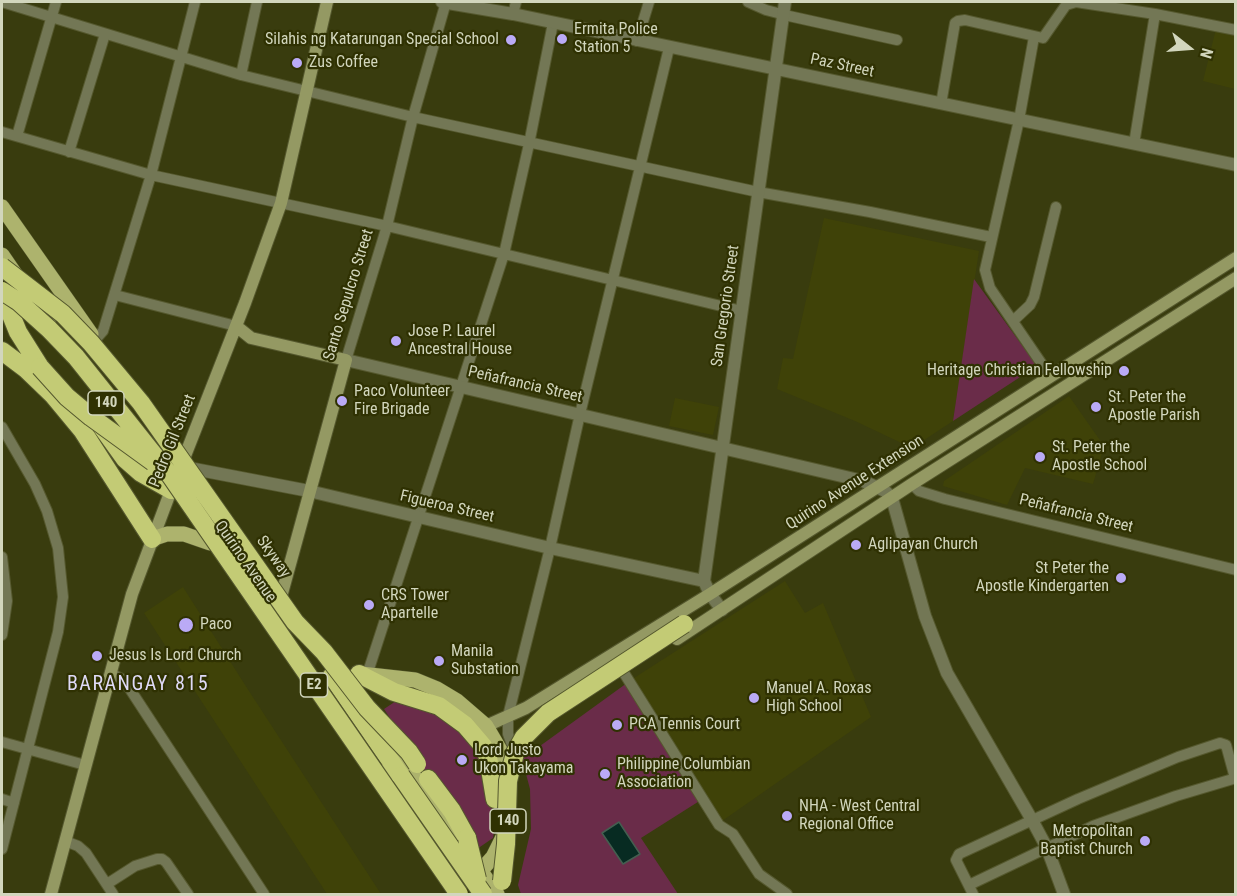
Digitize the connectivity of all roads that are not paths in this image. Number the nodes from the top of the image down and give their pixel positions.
1 (2, 2) edge
2 (57, 2) edge
3 (195, 2) edge
4 (257, 2) edge
5 (327, 2) edge
6 (444, 2) edge
7 (516, 2) edge
8 (649, 2) edge
9 (748, 2) edge
10 (784, 8) edge
11 (513, 14) junction
12 (1155, 14) junction
13 (52, 17) junction
14 (553, 23) junction
15 (1236, 30) edge
16 (105, 34) junction
17 (1039, 37) junction
18 (897, 40) dead end
19 (637, 41) junction
20 (669, 48) junction
21 (181, 57) junction
22 (775, 69) junction
23 (241, 75) junction
24 (308, 92) junction
25 (940, 104) junction
26 (413, 117) junction
27 (1019, 120) junction
28 (2, 132) edge
29 (17, 136) junction
30 (529, 144) junction
31 (1134, 144) junction
32 (69, 152) junction
33 (1236, 165) edge
34 (640, 167) junction
35 (151, 175) junction
36 (758, 192) junction
37 (281, 203) junction
38 (2, 207) edge
39 (1056, 207) dead end
40 (387, 226) junction
41 (991, 237) junction
42 (504, 254) junction
43 (1236, 258) edge
44 (2, 260) edge
45 (1236, 278) edge
46 (613, 281) junction
47 (1185, 291) junction
48 (2, 292) edge
49 (115, 295) junction
50 (1194, 304) junction
51 (742, 311) junction
52 (1014, 321) junction
53 (236, 326) junction
54 (1130, 326) junction
55 (1139, 339) junction
56 (95, 340) junction
57 (2, 351) edge
58 (346, 360) junction
59 (26, 369) junction
60 (1050, 376) junction
61 (461, 387) junction
62 (580, 414) junction
63 (2, 427) edge
64 (722, 448) junction
65 (173, 476) junction
66 (912, 483) junction
67 (879, 487) junction
68 (309, 491) junction
69 (892, 498) junction
70 (418, 517) junction
71 (152, 539) junction
72 (210, 543) junction
73 (550, 548) junction
74 (2, 557) edge
75 (1236, 570) edge
76 (704, 581) junction
77 (710, 594) junction
78 (281, 597) junction
79 (722, 610) junction
80 (295, 622) junction
81 (684, 624) dead end
82 (2, 635) edge
83 (284, 651) junction
84 (331, 661) junction
85 (110, 673) junction
86 (624, 673) junction
87 (363, 674) junction
88 (508, 716) junction
89 (480, 730) junction
90 (2, 742) edge
91 (28, 749) junction
92 (506, 755) junction
93 (417, 764) dead end
94 (85, 765) junction
95 (1235, 778) edge
96 (428, 779) dead end
97 (2, 800) edge
98 (14, 803) junction
99 (1032, 820) junction
100 (508, 824) junction
101 (65, 841) junction
102 (1047, 848) junction
103 (2, 849) edge
104 (482, 871) junction
105 (107, 884) junction
106 (457, 890) edge
107 (971, 890) edge
108 (502, 891) edge
109 (51, 894) edge
110 (113, 894) edge
111 (188, 894) edge
112 (264, 894) edge
113 (483, 894) edge
114 (787, 894) edge
115 (1064, 894) edge

1 - 13 street
2 - 13 street
3 - 21 street
4 - 23 street
5 - 24 main road, Pedro Gil Street
6 - 11 street, Paz Street
6 - 26 street, Santo Sepulcro Street
7 - 11 street
8 - 19 street
9 - 10 street
10 - 18 street
10 - 22 street, San Gregorio Street
11 - 14 street, Paz Street
12 - 15 street
12 - 17 street
12 - 31 street
13 - 16 street
13 - 29 street
14 - 19 street, Paz Street
14 - 30 street
16 - 21 street
16 - 32 street
17 - 25 street
17 - 27 street
19 - 20 street, Paz Street
20 - 22 street, Paz Street
20 - 34 street
21 - 23 street
21 - 35 street
22 - 25 street, Paz Street
22 - 36 street, San Gregorio Street
23 - 24 street
24 - 26 street
24 - 37 main road, Pedro Gil Street
25 - 27 street, Paz Street
26 - 30 street
26 - 40 street, Santo Sepulcro Street
27 - 31 street, Paz Street
27 - 41 street
28 - 29 street
29 - 32 street
30 - 34 street
30 - 42 street
31 - 33 street, Paz Street
32 - 35 street
34 - 36 street
34 - 46 street
35 - 37 street
35 - 49 street
36 - 41 street
36 - 51 street, San Gregorio Street
37 - 40 street
37 - 53 main road, Pedro Gil Street
38 - 56 main road, Quirino Avenue / 140
39 - 52 street
40 - 42 street
40 - 58 street, Santo Sepulcro Street
41 - 52 street
42 - 46 street
42 - 61 street
43 - 47 main road, Quirino Avenue Extension
44 - 65 main road, Quirino Avenue / 140
44 - 80 highway, Skyway / E2, bridge
45 - 50 main road, Quirino Avenue Extension
46 - 51 street
46 - 62 street
47 - 50 main road
47 - 54 main road, Quirino Avenue Extension
48 - 65 highway, E2, bridge
48 - 65 highway, bridge
49 - 53 street, Peñafrancia Street
49 - 56 street
50 - 55 main road, Quirino Avenue Extension
51 - 64 street, San Gregorio Street
52 - 60 street
53 - 58 main road, Peñafrancia Street
53 - 65 main road, Pedro Gil Street
54 - 55 main road
54 - 60 main road, Quirino Avenue Extension
55 - 66 main road, Quirino Avenue Extension
56 - 65 main road, Quirino Avenue / 140
57 - 59 highway
58 - 61 street, Peñafrancia Street
58 - 68 main road, Santo Sepulcro Street
59 - 65 highway
59 - 71 highway
60 - 67 main road, Quirino Avenue Extension
61 - 62 street, Peñafrancia Street
61 - 70 street
62 - 64 street, Peñafrancia Street
62 - 73 street
63 - 91 street
64 - 67 street, Peñafrancia Street
64 - 76 street, San Gregorio Street
65 - 68 street, Figueroa Street
65 - 71 main road, Pedro Gil Street
65 - 72 main road, Quirino Avenue / 140
65 - 78 main road, Quirino Avenue / 140
65 - 106 highway, E2, bridge
66 - 69 main road, Quirino Avenue Extension
66 - 75 street, Peñafrancia Street
67 - 69 street, Peñafrancia Street
67 - 77 main road, Quirino Avenue Extension
68 - 70 street, Figueroa Street
68 - 78 main road, Santo Sepulcro Street
69 - 79 main road, Quirino Avenue Extension
69 - 99 street
70 - 73 street, Figueroa Street
70 - 87 street
71 - 72 main road
71 - 85 main road, Pedro Gil Street
72 - 83 main road, Quirino Avenue / 140
73 - 76 street, Figueroa Street
73 - 88 street
74 - 82 street
76 - 77 street
77 - 79 street
77 - 88 main road, Quirino Avenue Extension
78 - 84 main road, Quirino Avenue / 140
79 - 86 main road, Quirino Avenue Extension
80 - 93 highway, bridge
80 - 113 highway, Skyway / E2, bridge
81 - 108 highway, bridge
83 - 106 main road, Quirino Avenue / 140
83 - 106 main road
84 - 87 main road, Quirino Avenue / 140
84 - 104 main road, Quirino Avenue / 140
85 - 94 main road, Pedro Gil Street
85 - 112 street
86 - 92 main road, Quirino Avenue Extension
86 - 114 street
87 - 89 highway
88 - 89 main road, Quirino Avenue Extension
88 - 92 street
89 - 92 main road, 140
89 - 108 highway
90 - 91 street
91 - 94 street
91 - 98 street
92 - 100 main road, 140
94 - 101 main road, Pedro Gil Street
95 - 99 street
95 - 102 street
96 - 113 highway, bridge
97 - 98 street
98 - 103 street
99 - 102 street
99 - 107 street
100 - 104 main road, 140
100 - 108 main road
101 - 105 street
101 - 109 main road, Pedro Gil Street
102 - 107 street
102 - 115 street
104 - 106 main road
104 - 108 main road, Quirino Avenue / 140
105 - 110 street
105 - 111 street

